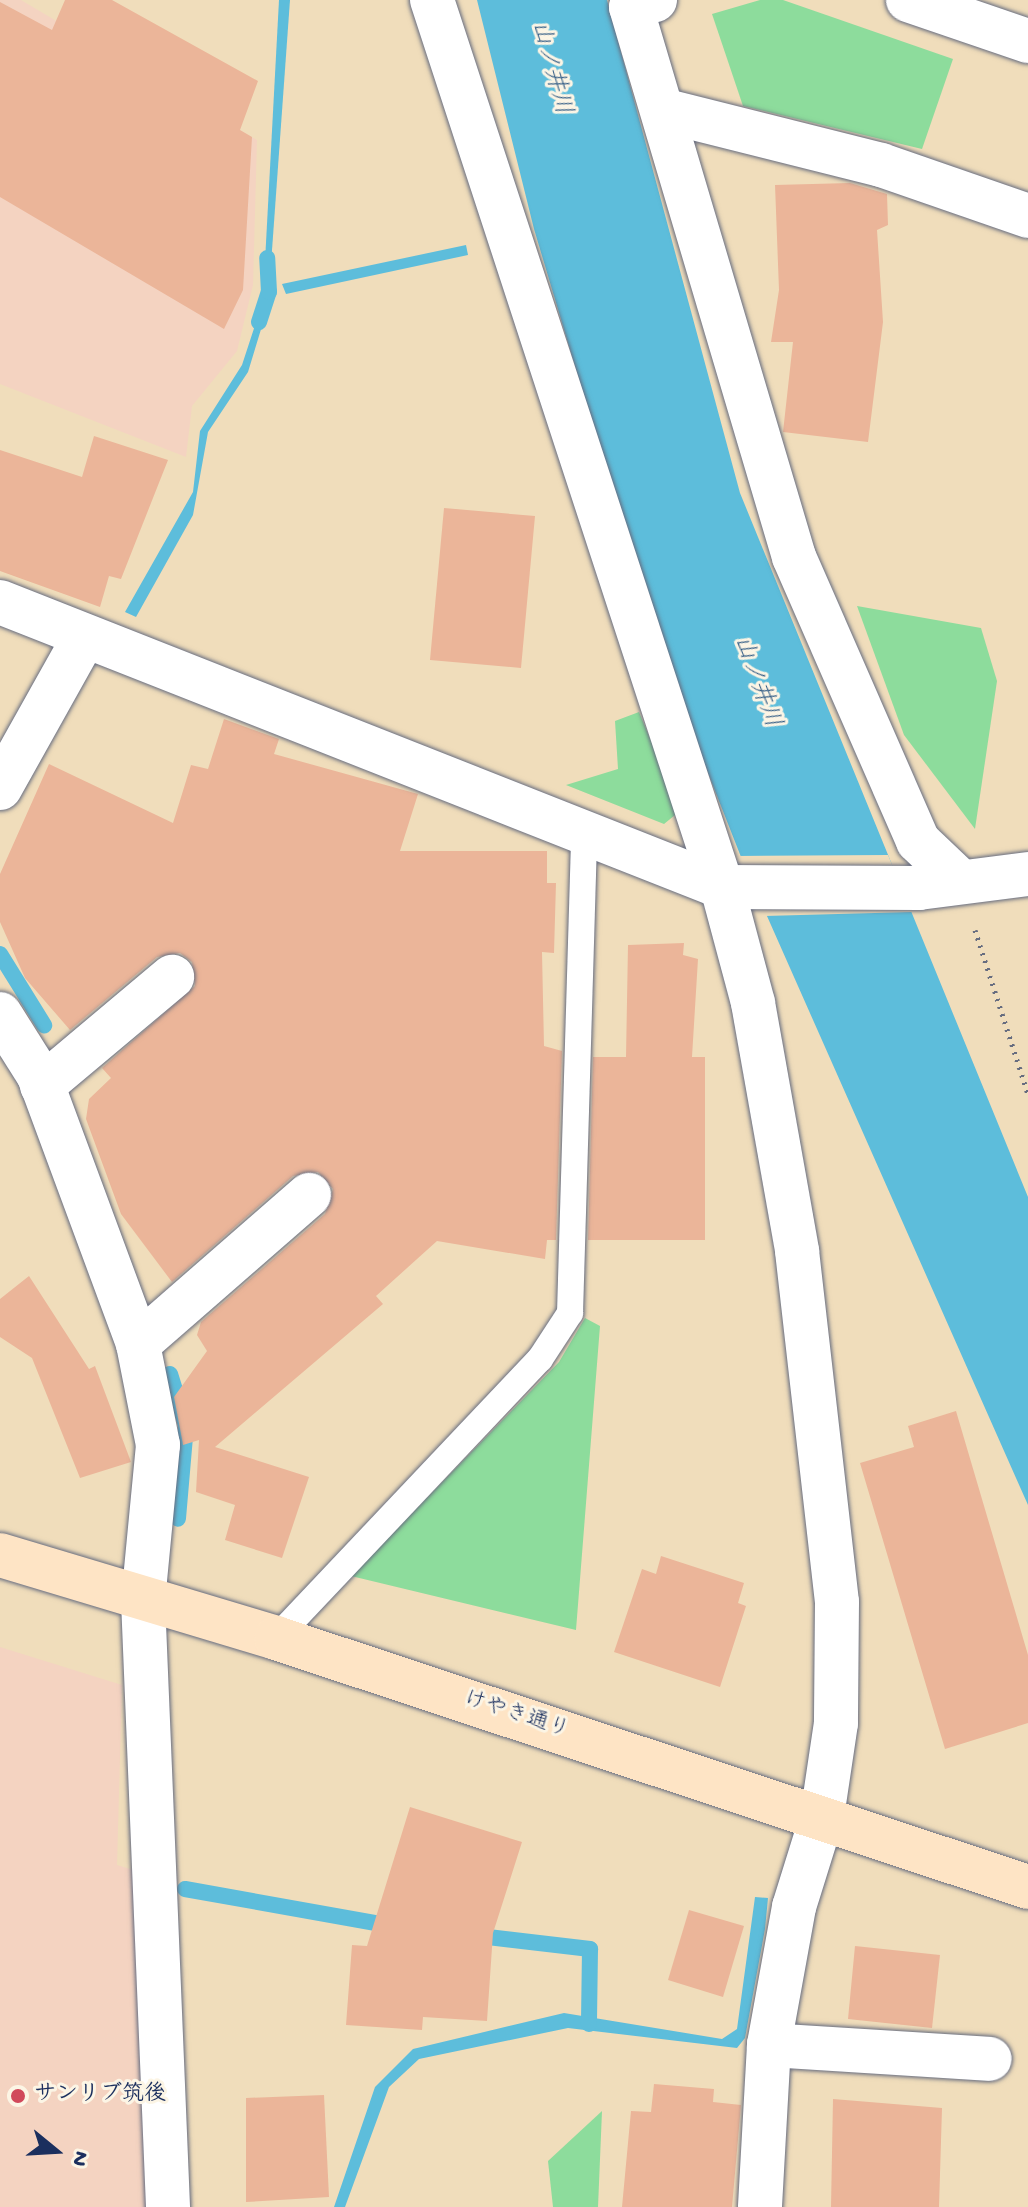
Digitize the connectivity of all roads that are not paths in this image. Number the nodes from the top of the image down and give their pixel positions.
1 (432, 0) edge
2 (655, 0) edge
3 (908, 0) edge
4 (1028, 41) edge
5 (666, 111) junction
6 (1028, 216) edge
7 (0, 602) edge
8 (85, 636) junction
9 (0, 788) edge
10 (584, 833) junction
11 (1028, 874) edge
12 (939, 884) junction
13 (722, 887) junction
14 (172, 977) dead end
15 (0, 1014) edge
16 (42, 1086) junction
17 (309, 1195) dead end
18 (138, 1344) junction
19 (0, 1555) edge
20 (143, 1600) junction
21 (276, 1638) junction
22 (822, 1817) junction
23 (1028, 1887) edge
24 (769, 2045) junction
25 (990, 2059) dead end
26 (168, 2207) edge
27 (760, 2207) edge

1 - 13 street
2 - 5 street
3 - 4 street
5 - 6 street
5 - 12 street
7 - 8 street
8 - 9 street
8 - 10 street
10 - 13 street
10 - 21 lane
11 - 12 street
12 - 13 street
13 - 22 street
14 - 16 street
15 - 16 street
16 - 18 street
17 - 18 street
18 - 20 street
19 - 20 street, けやき通り
20 - 21 street, けやき通り
20 - 26 street
21 - 22 street, けやき通り
22 - 23 street, けやき通り
22 - 24 street
24 - 25 street
24 - 27 street

